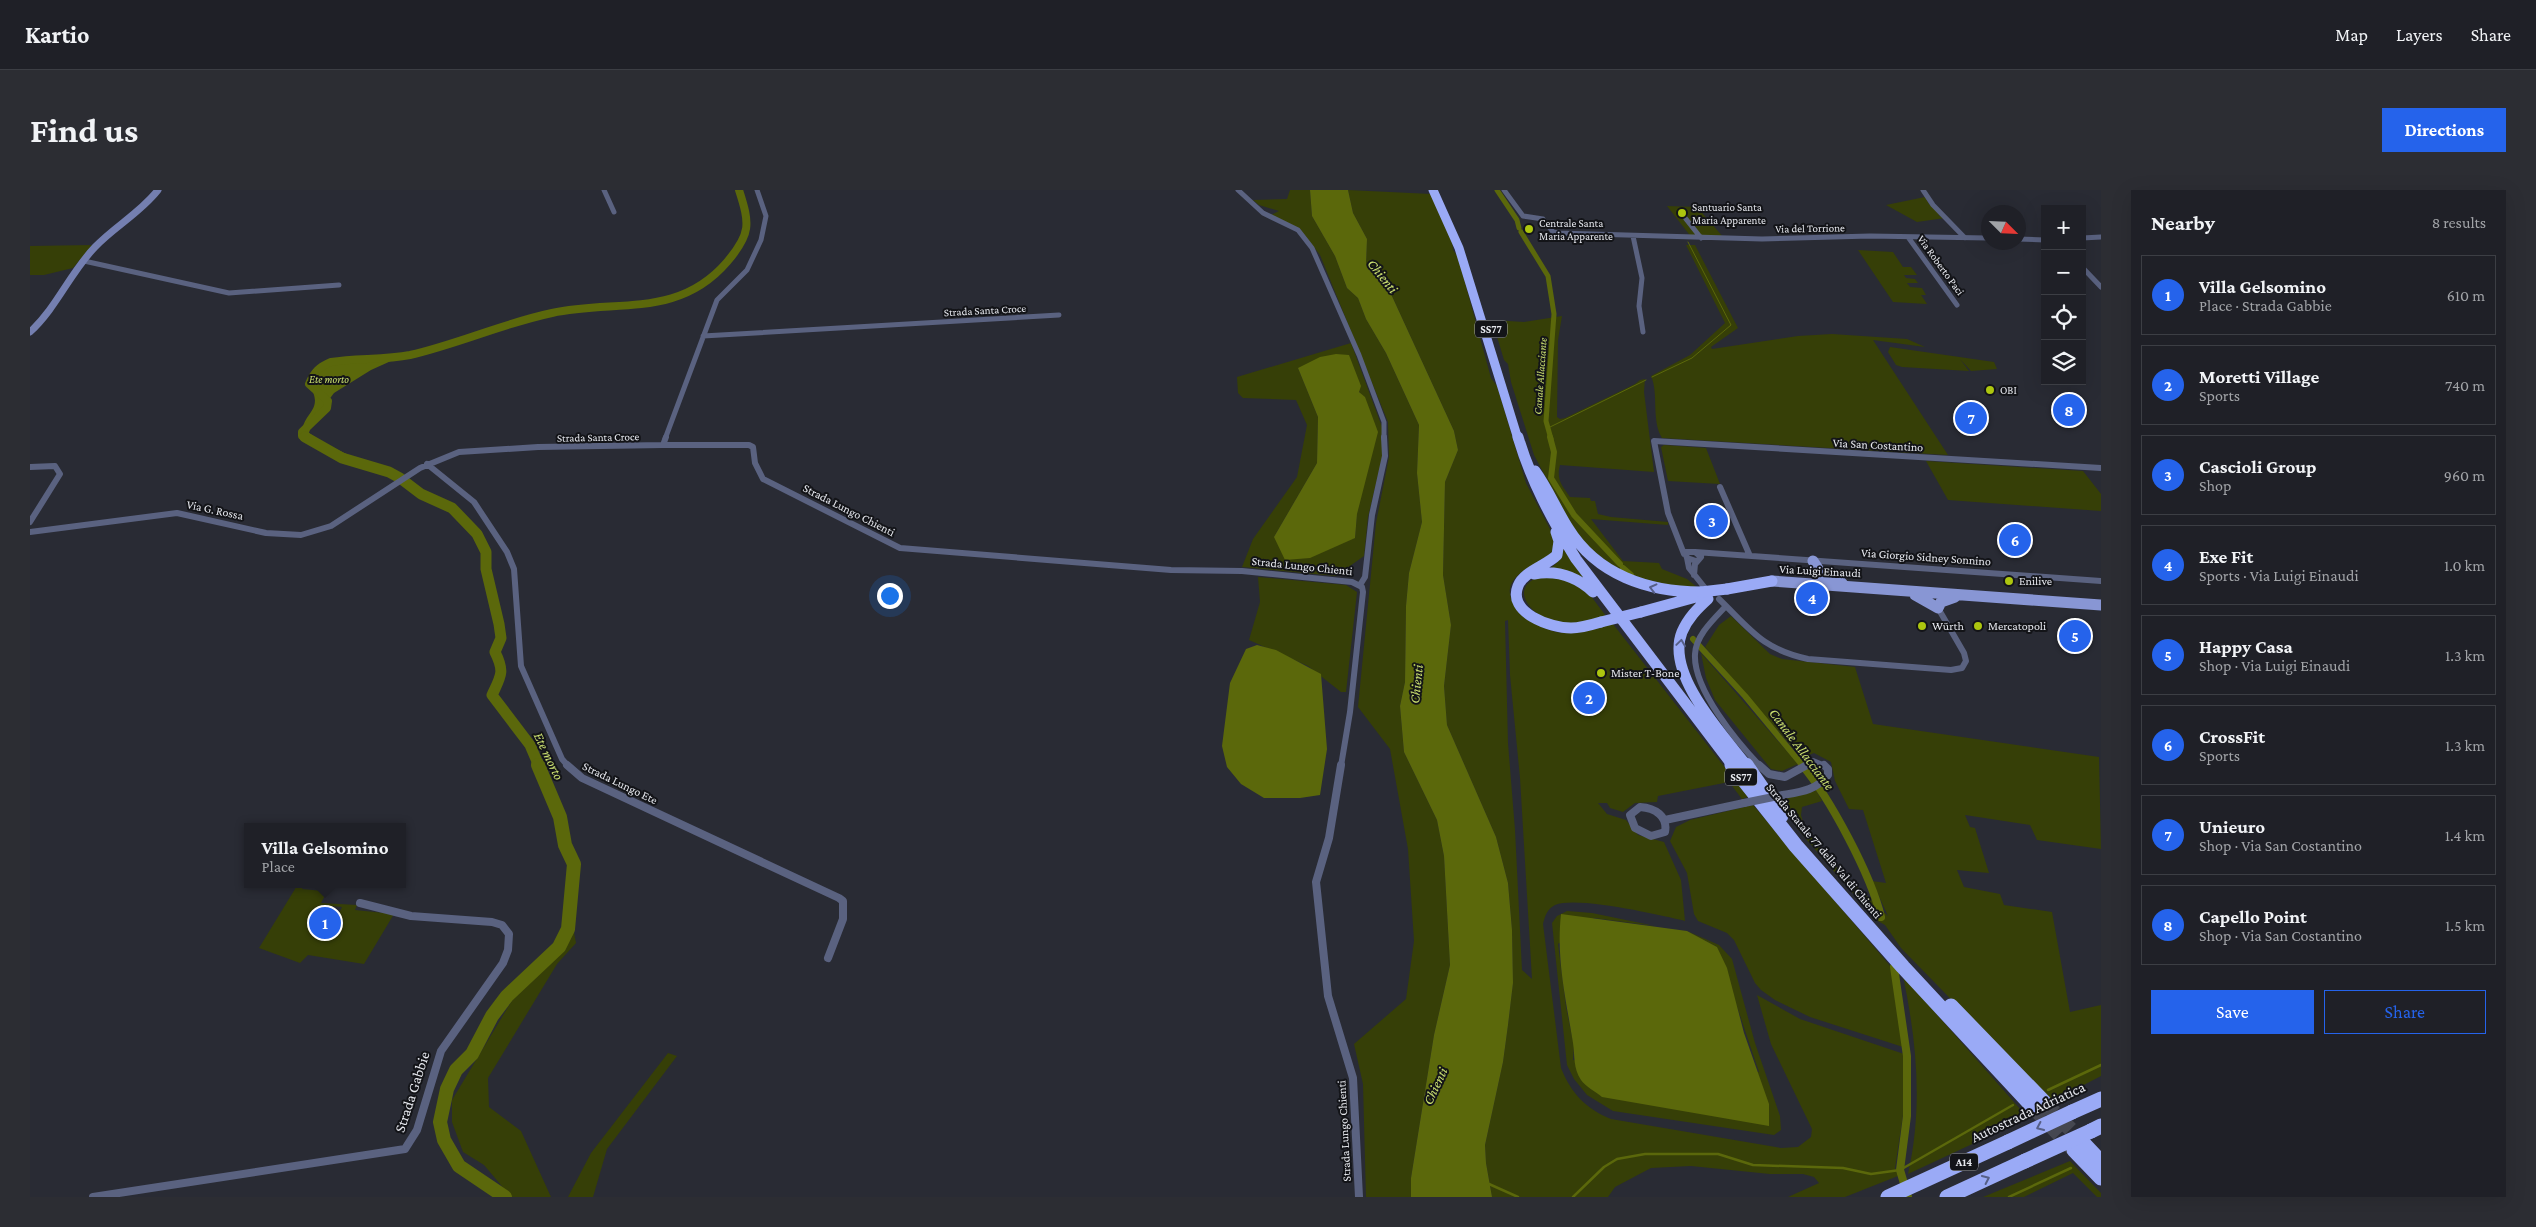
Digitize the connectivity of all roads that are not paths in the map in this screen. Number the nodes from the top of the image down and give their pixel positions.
1 (158, 190) edge
2 (604, 190) edge
3 (757, 190) edge
4 (1238, 190) edge
5 (1433, 190) edge
6 (1438, 190) edge
7 (1504, 190) edge
8 (1923, 190) edge
9 (614, 212) dead end
10 (1686, 219) dead end
11 (1633, 236) junction
12 (1908, 237) junction
13 (2101, 237) edge
14 (1701, 238) junction
15 (1965, 238) junction
16 (1981, 238) edge
17 (2086, 238) edge
18 (2026, 239) edge
19 (2041, 240) edge
20 (84, 261) junction
21 (2086, 271) edge
22 (339, 285) dead end
23 (2101, 287) edge
24 (1958, 304) dead end
25 (1059, 315) dead end
26 (30, 332) edge
27 (1643, 332) dead end
28 (703, 336) junction
29 (663, 445) junction
30 (428, 464) junction
31 (30, 467) edge
32 (420, 468) joint
33 (2101, 468) edge
34 (1532, 471) junction
35 (1720, 487) dead end
36 (30, 522) edge
37 (30, 532) edge
38 (1689, 553) junction
39 (1715, 554) junction
40 (1750, 556) junction
41 (1698, 560) junction
42 (1815, 565) junction
43 (1530, 576) junction
44 (1694, 576) junction
45 (1777, 580) junction
46 (2101, 581) edge
47 (1843, 584) junction
48 (1360, 585) junction
49 (1906, 592) junction
50 (1962, 594) junction
51 (1707, 595) junction
52 (2101, 600) edge
53 (2101, 605) edge
54 (1726, 606) junction
55 (1938, 608) junction
56 (1669, 682) junction
57 (1781, 816) junction
58 (1665, 820) junction
59 (360, 903) dead end
60 (1869, 924) junction
61 (828, 958) dead end
62 (2101, 1099) edge
63 (2039, 1105) tunnel mouth
64 (2087, 1138) edge
65 (2101, 1162) edge
66 (2101, 1178) edge
67 (94, 1197) edge
68 (1359, 1197) edge
69 (1888, 1197) edge
70 (1947, 1197) edge

1 - 20 main road
2 - 9 street
3 - 28 street
4 - 48 street
5 - 34 highway, Strada Statale 77 della Val di Chienti / SS77
6 - 34 highway, Strada Statale 77 della Val di Chienti / SS77
7 - 11 street, Via del Torrione
8 - 15 street
10 - 14 street
11 - 14 street, Via del Torrione
11 - 27 street
12 - 14 street, Via del Torrione
12 - 15 street, Via del Torrione
12 - 24 street, Via Roberto Paci
13 - 17 street
15 - 16 street, Via del Torrione
18 - 19 street
20 - 22 street
20 - 26 main road
21 - 23 street
25 - 28 street, Strada Santa Croce
28 - 29 street
29 - 30 street, Strada Santa Croce
29 - 48 street, Strada Lungo Chienti
30 - 32 street, Strada Santa Croce
30 - 61 street, Strada Lungo Ete
31 - 36 street
32 - 37 street, Via G. Rossa
33 - 38 street, Via San Costantino
34 - 43 highway
51 -> 34 highway
34 - 56 highway, Strada Statale 77 della Val di Chienti / SS77
34 - 57 highway, Strada Statale 77 della Val di Chienti / SS77
35 - 40 street
38 - 39 street, Via Giorgio Sidney Sonnino
38 - 41 street
38 - 41 street
38 - 44 street
39 - 40 street, Via Giorgio Sidney Sonnino
39 - 41 street, Via Giorgio Sidney Sonnino
40 - 42 street, Via Giorgio Sidney Sonnino
41 - 44 street
42 - 45 main road
42 - 46 street, Via Giorgio Sidney Sonnino
42 - 47 main road
43 - 51 highway, bridge
43 - 56 highway
44 - 51 street
45 - 47 main road, Via Luigi Einaudi
45 - 49 main road, Via Luigi Einaudi
45 - 51 highway
47 - 52 main road, Via Luigi Einaudi
48 - 68 street, Strada Lungo Chienti
49 - 50 main road, Via Luigi Einaudi
49 - 55 main road
50 - 53 main road, Via Luigi Einaudi
50 - 55 main road
51 - 54 street
57 -> 51 highway
54 - 55 street
54 - 58 street, bridge
56 - 60 highway, Strada Statale 77 della Val di Chienti / SS77
57 - 60 highway, Strada Statale 77 della Val di Chienti / SS77
58 - 58 street
59 - 67 street, Strada Gabbie
60 - 63 highway, Strada Statale 77 della Val di Chienti / SS77
62 -> 69 highway, Autostrada Adriatica / A14, bridge
64 - 65 highway
64 - 66 highway
70 -> 64 highway, A14, bridge

